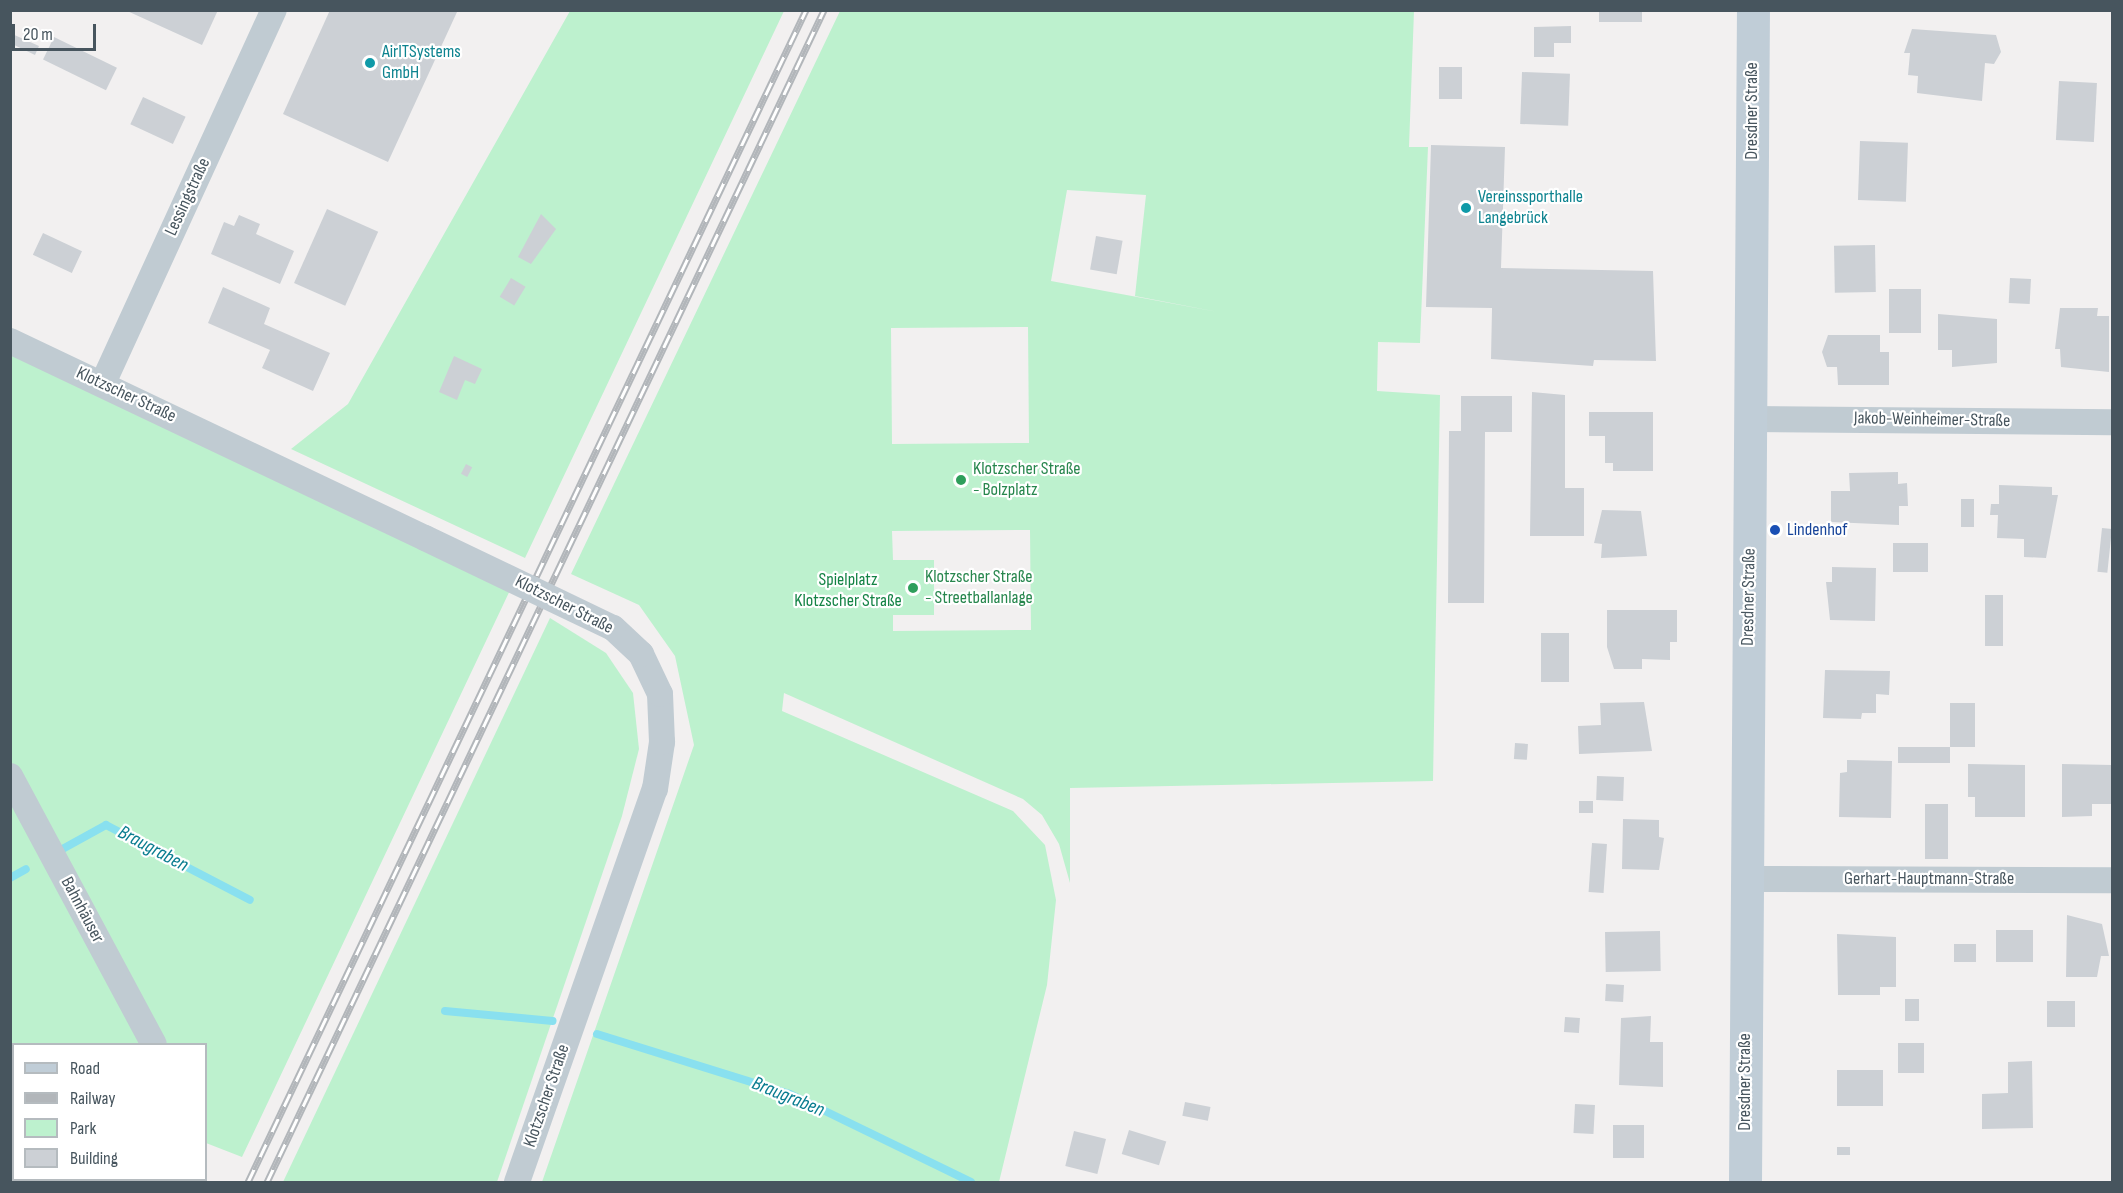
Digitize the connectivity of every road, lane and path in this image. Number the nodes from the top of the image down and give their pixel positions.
1 (274, 10) edge
2 (1752, 10) edge
3 (10, 341) edge
4 (103, 383) junction
5 (1751, 419) junction
6 (2112, 422) edge
7 (10, 776) edge
8 (1746, 879) junction
9 (2112, 880) edge
10 (153, 1043) edge
11 (517, 1182) edge
12 (1745, 1182) edge

1 - 4 street, Lessingstraße
2 - 5 main road, Dresdner Straße
3 - 4 street, Klotzscher Straße
4 - 11 street, Klotzscher Straße, bridge
5 - 6 street, Jakob-Weinheimer-Straße
5 - 8 main road, Dresdner Straße
7 - 10 street, Bahnhäuser
8 - 9 street, Gerhart-Hauptmann-Straße
8 - 12 main road, Dresdner Straße

